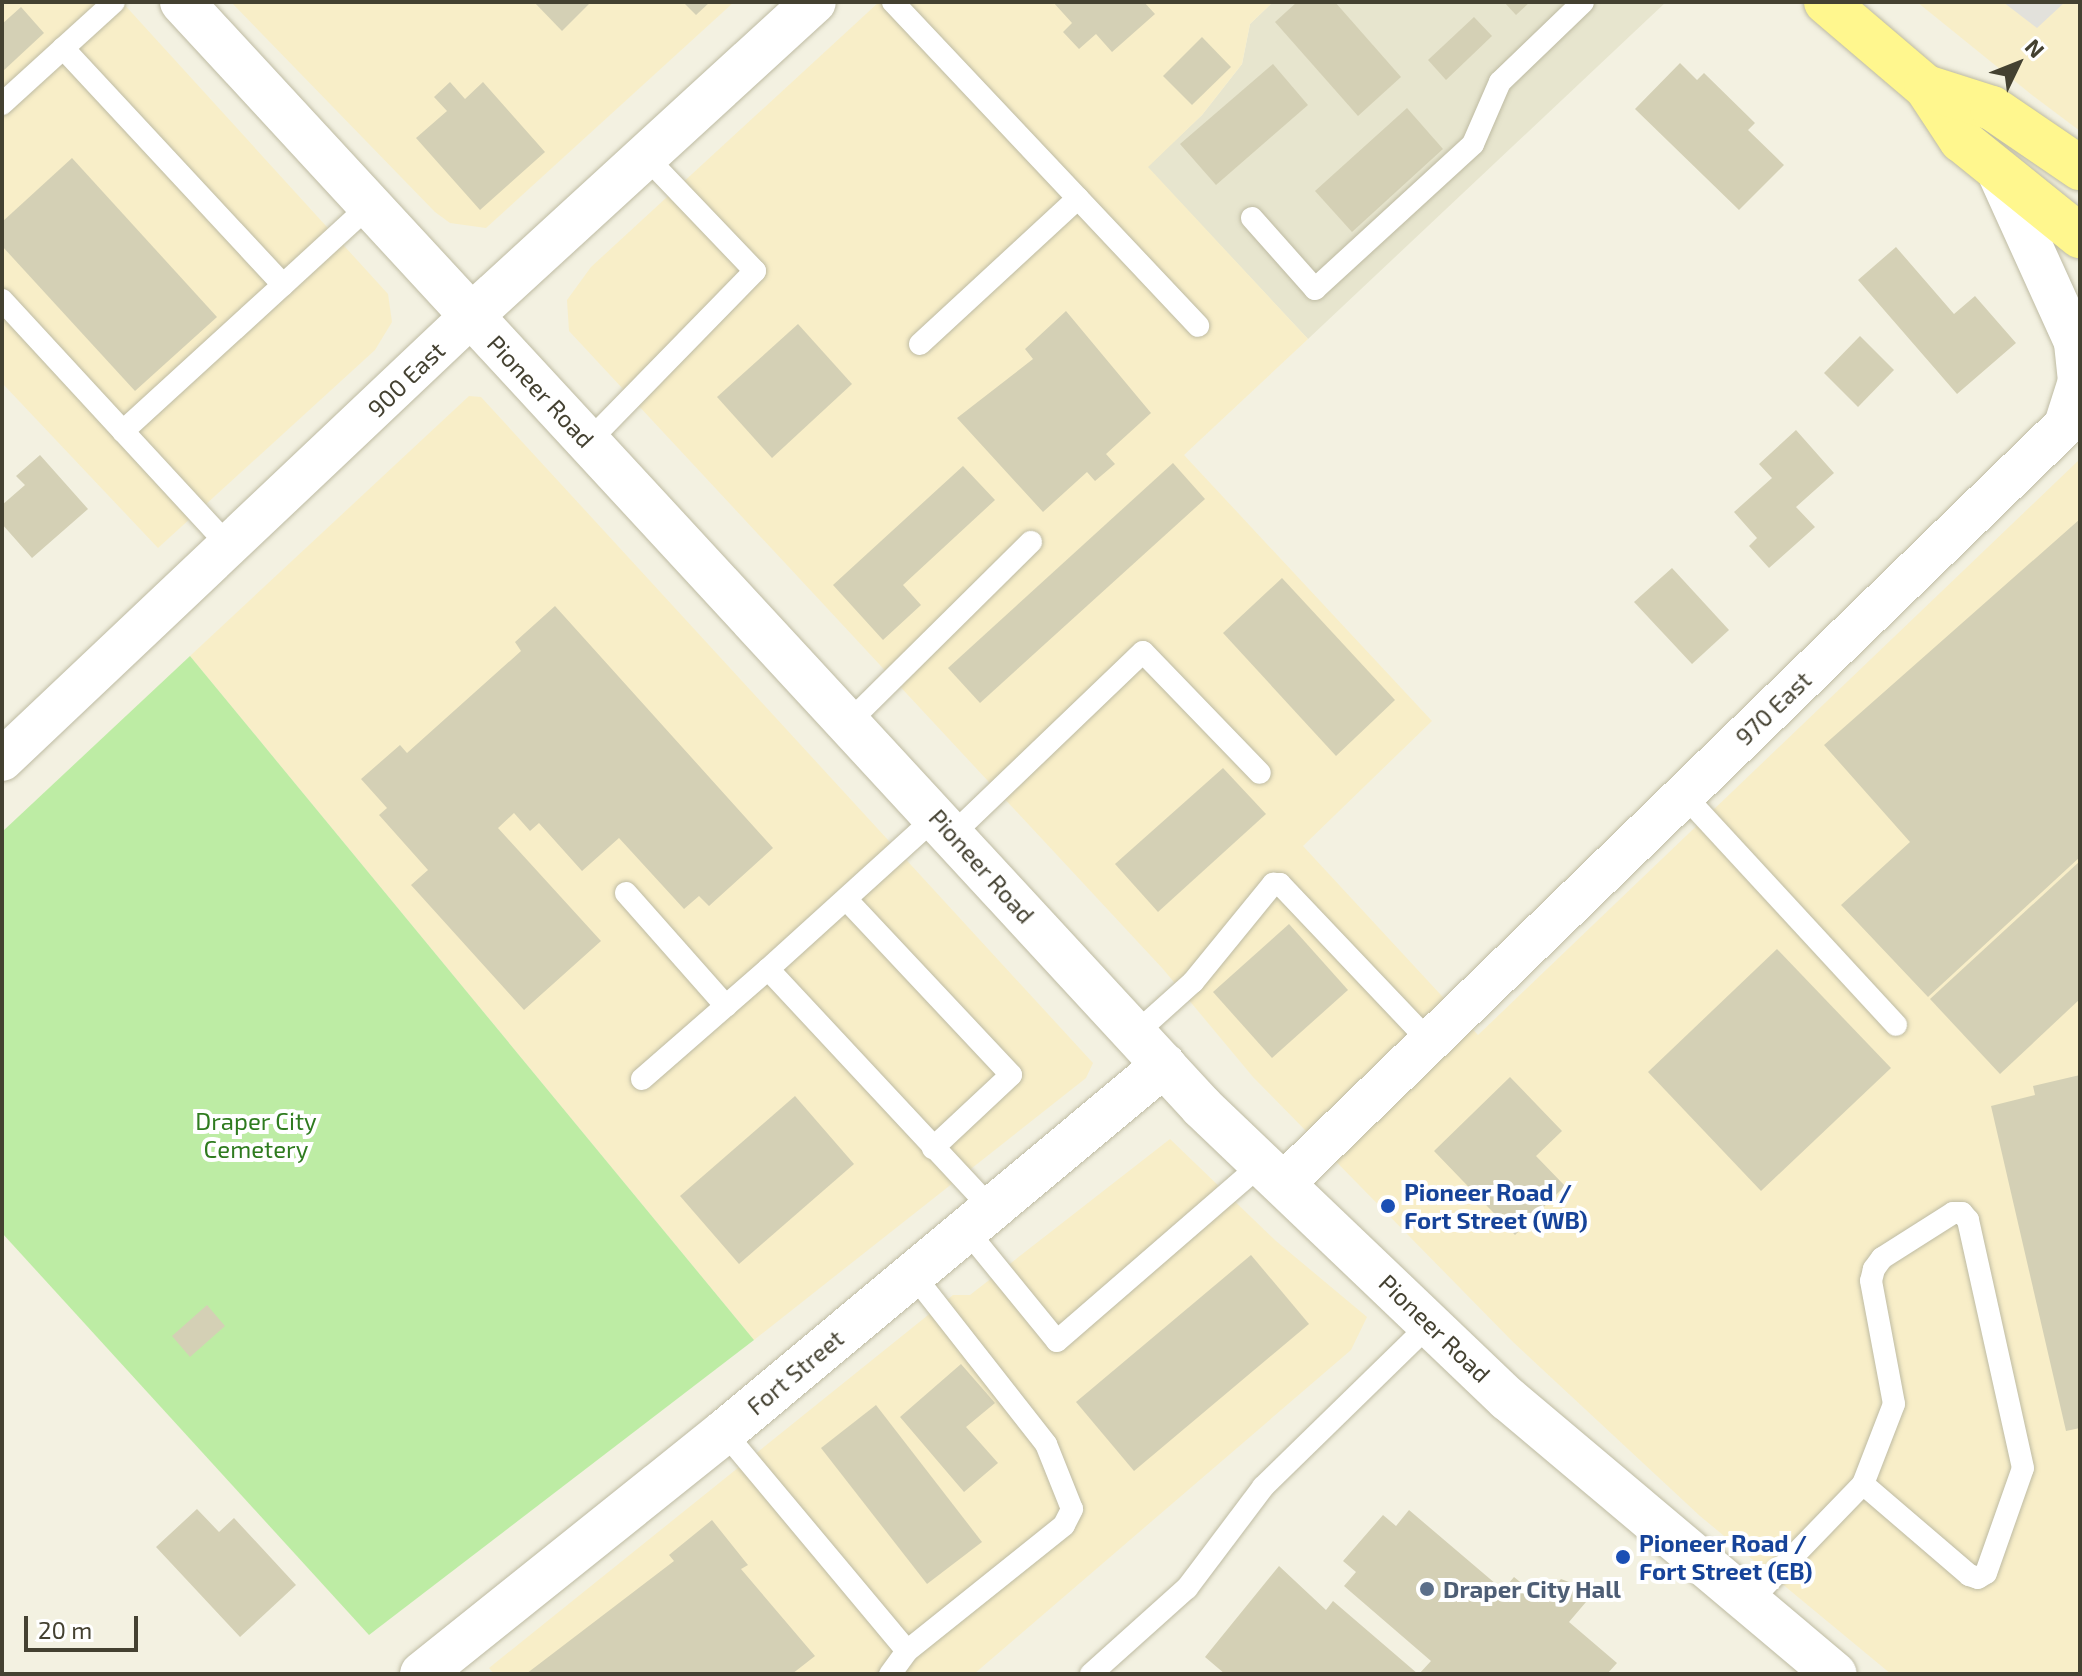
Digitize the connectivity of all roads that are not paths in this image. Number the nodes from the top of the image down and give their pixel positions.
1 (114, 2) edge
2 (182, 2) edge
3 (814, 2) edge
4 (893, 2) edge
5 (1583, 2) edge
6 (1826, 2) edge
7 (63, 48) junction
8 (1926, 87) junction
9 (2, 104) edge
10 (644, 155) junction
11 (2080, 168) edge
12 (1997, 170) junction
13 (1078, 198) junction
14 (369, 206) junction
15 (1252, 218) dead end
16 (2080, 236) edge
17 (283, 285) junction
18 (2, 300) edge
19 (471, 316) junction
20 (1198, 326) dead end
21 (920, 344) dead end
22 (123, 431) junction
23 (588, 442) junction
24 (1031, 542) dead end
25 (229, 546) junction
26 (849, 722) junction
27 (2, 760) edge
28 (1260, 773) dead end
29 (1683, 794) junction
30 (945, 825) junction
31 (626, 893) dead end
32 (846, 899) junction
33 (768, 969) junction
34 (726, 1006) junction
35 (1896, 1025) dead end
36 (1429, 1041) junction
37 (1150, 1049) junction
38 (642, 1079) dead end
39 (933, 1148) junction
40 (1274, 1172) junction
41 (977, 1216) junction
42 (911, 1272) junction
43 (1431, 1323) junction
44 (724, 1432) junction
45 (1863, 1484) junction
46 (1749, 1602) junction
47 (907, 1651) junction
48 (422, 1674) edge
49 (890, 1674) edge
50 (1091, 1674) edge
51 (1835, 1674) edge

1 - 7 lane
2 - 14 street, Pioneer Road
3 - 10 street, 900 East
4 - 13 lane
5 - 15 lane
6 - 8 main road
7 - 9 lane
7 - 17 lane
8 - 11 main road
8 - 12 main road
10 - 19 street, 900 East
10 - 23 lane
12 - 16 main road
12 - 29 street, 970 East
13 - 20 lane
13 - 21 lane
14 - 17 lane
14 - 19 street, Pioneer Road
17 - 22 lane
18 - 22 lane
19 - 23 street, Pioneer Road
19 - 25 street, 900 East
22 - 25 lane
23 - 26 street, Pioneer Road
24 - 26 lane
25 - 27 street, 900 East
26 - 30 street, Pioneer Road
28 - 30 lane
29 - 35 lane
29 - 36 street, 970 East
30 - 32 lane
30 - 37 street, Pioneer Road
31 - 34 lane
32 - 33 lane
32 - 39 lane
33 - 34 lane
33 - 39 lane
34 - 38 lane
36 - 37 lane
36 - 40 street, 970 East
37 - 40 street, Pioneer Road
37 - 41 street, Fort Street
39 - 41 lane
40 - 41 lane
40 - 43 street, Pioneer Road
41 - 42 street, Fort Street
42 - 44 street, Fort Street
42 - 47 lane
43 - 46 street, Pioneer Road
43 - 50 lane
44 - 47 lane
44 - 48 street, Fort Street
45 - 45 lane
45 - 46 lane
46 - 51 street, Pioneer Road
47 - 49 lane

